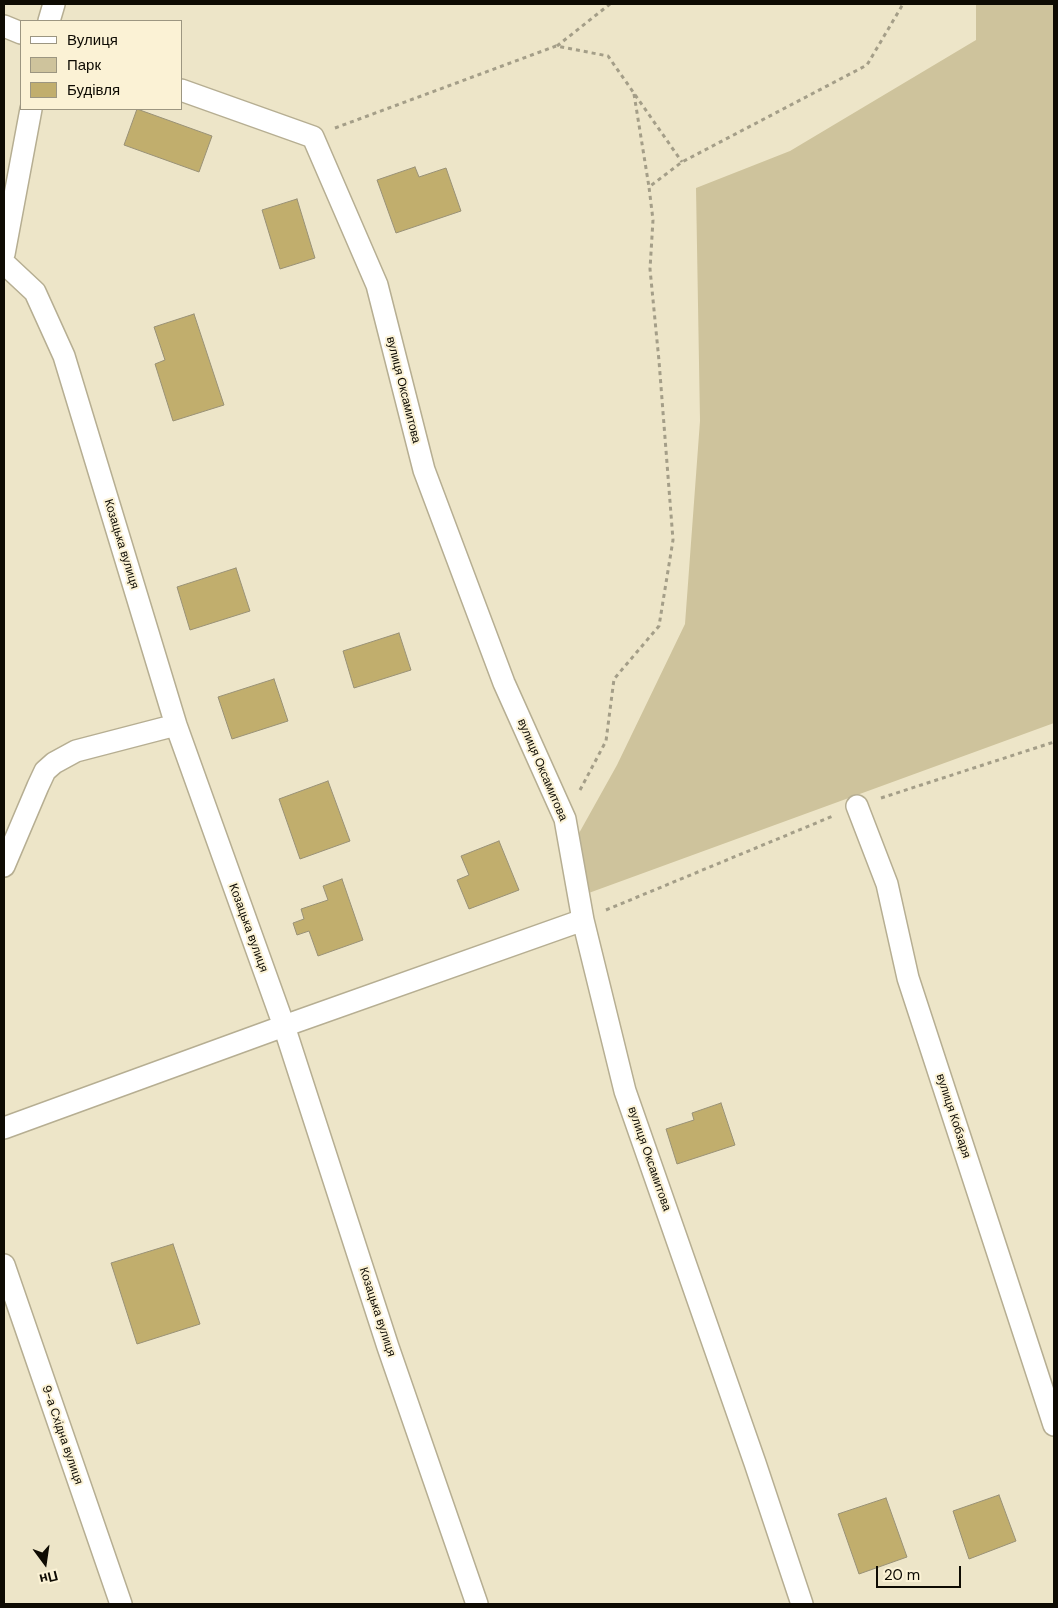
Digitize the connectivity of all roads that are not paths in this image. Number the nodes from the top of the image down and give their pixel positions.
1 (54, 4) edge
2 (49, 20) edge
3 (4, 26) edge
4 (20, 33) edge
5 (182, 90) edge
6 (31, 110) edge
7 (4, 254) edge
8 (4, 263) edge
9 (176, 725) junction
10 (857, 806) road end
11 (4, 866) edge
12 (583, 920) junction
13 (284, 1026) junction
14 (4, 1128) edge
15 (4, 1265) edge
16 (9, 1302) edge
17 (1054, 1425) edge
18 (121, 1604) edge
19 (477, 1604) edge
20 (802, 1604) edge

1 - 2 street
3 - 4 street
5 - 12 street, вулиця Оксамитова
6 - 7 street
8 - 9 street, Козацька вулиця
9 - 11 street
9 - 13 street, Козацька вулиця
10 - 17 street, вулиця Кобзаря
12 - 13 street
12 - 20 street, вулиця Оксамитова
13 - 14 street
13 - 19 street, Козацька вулиця
15 - 16 street, 9-а Східна вулиця
16 - 18 street, 9-а Східна вулиця

